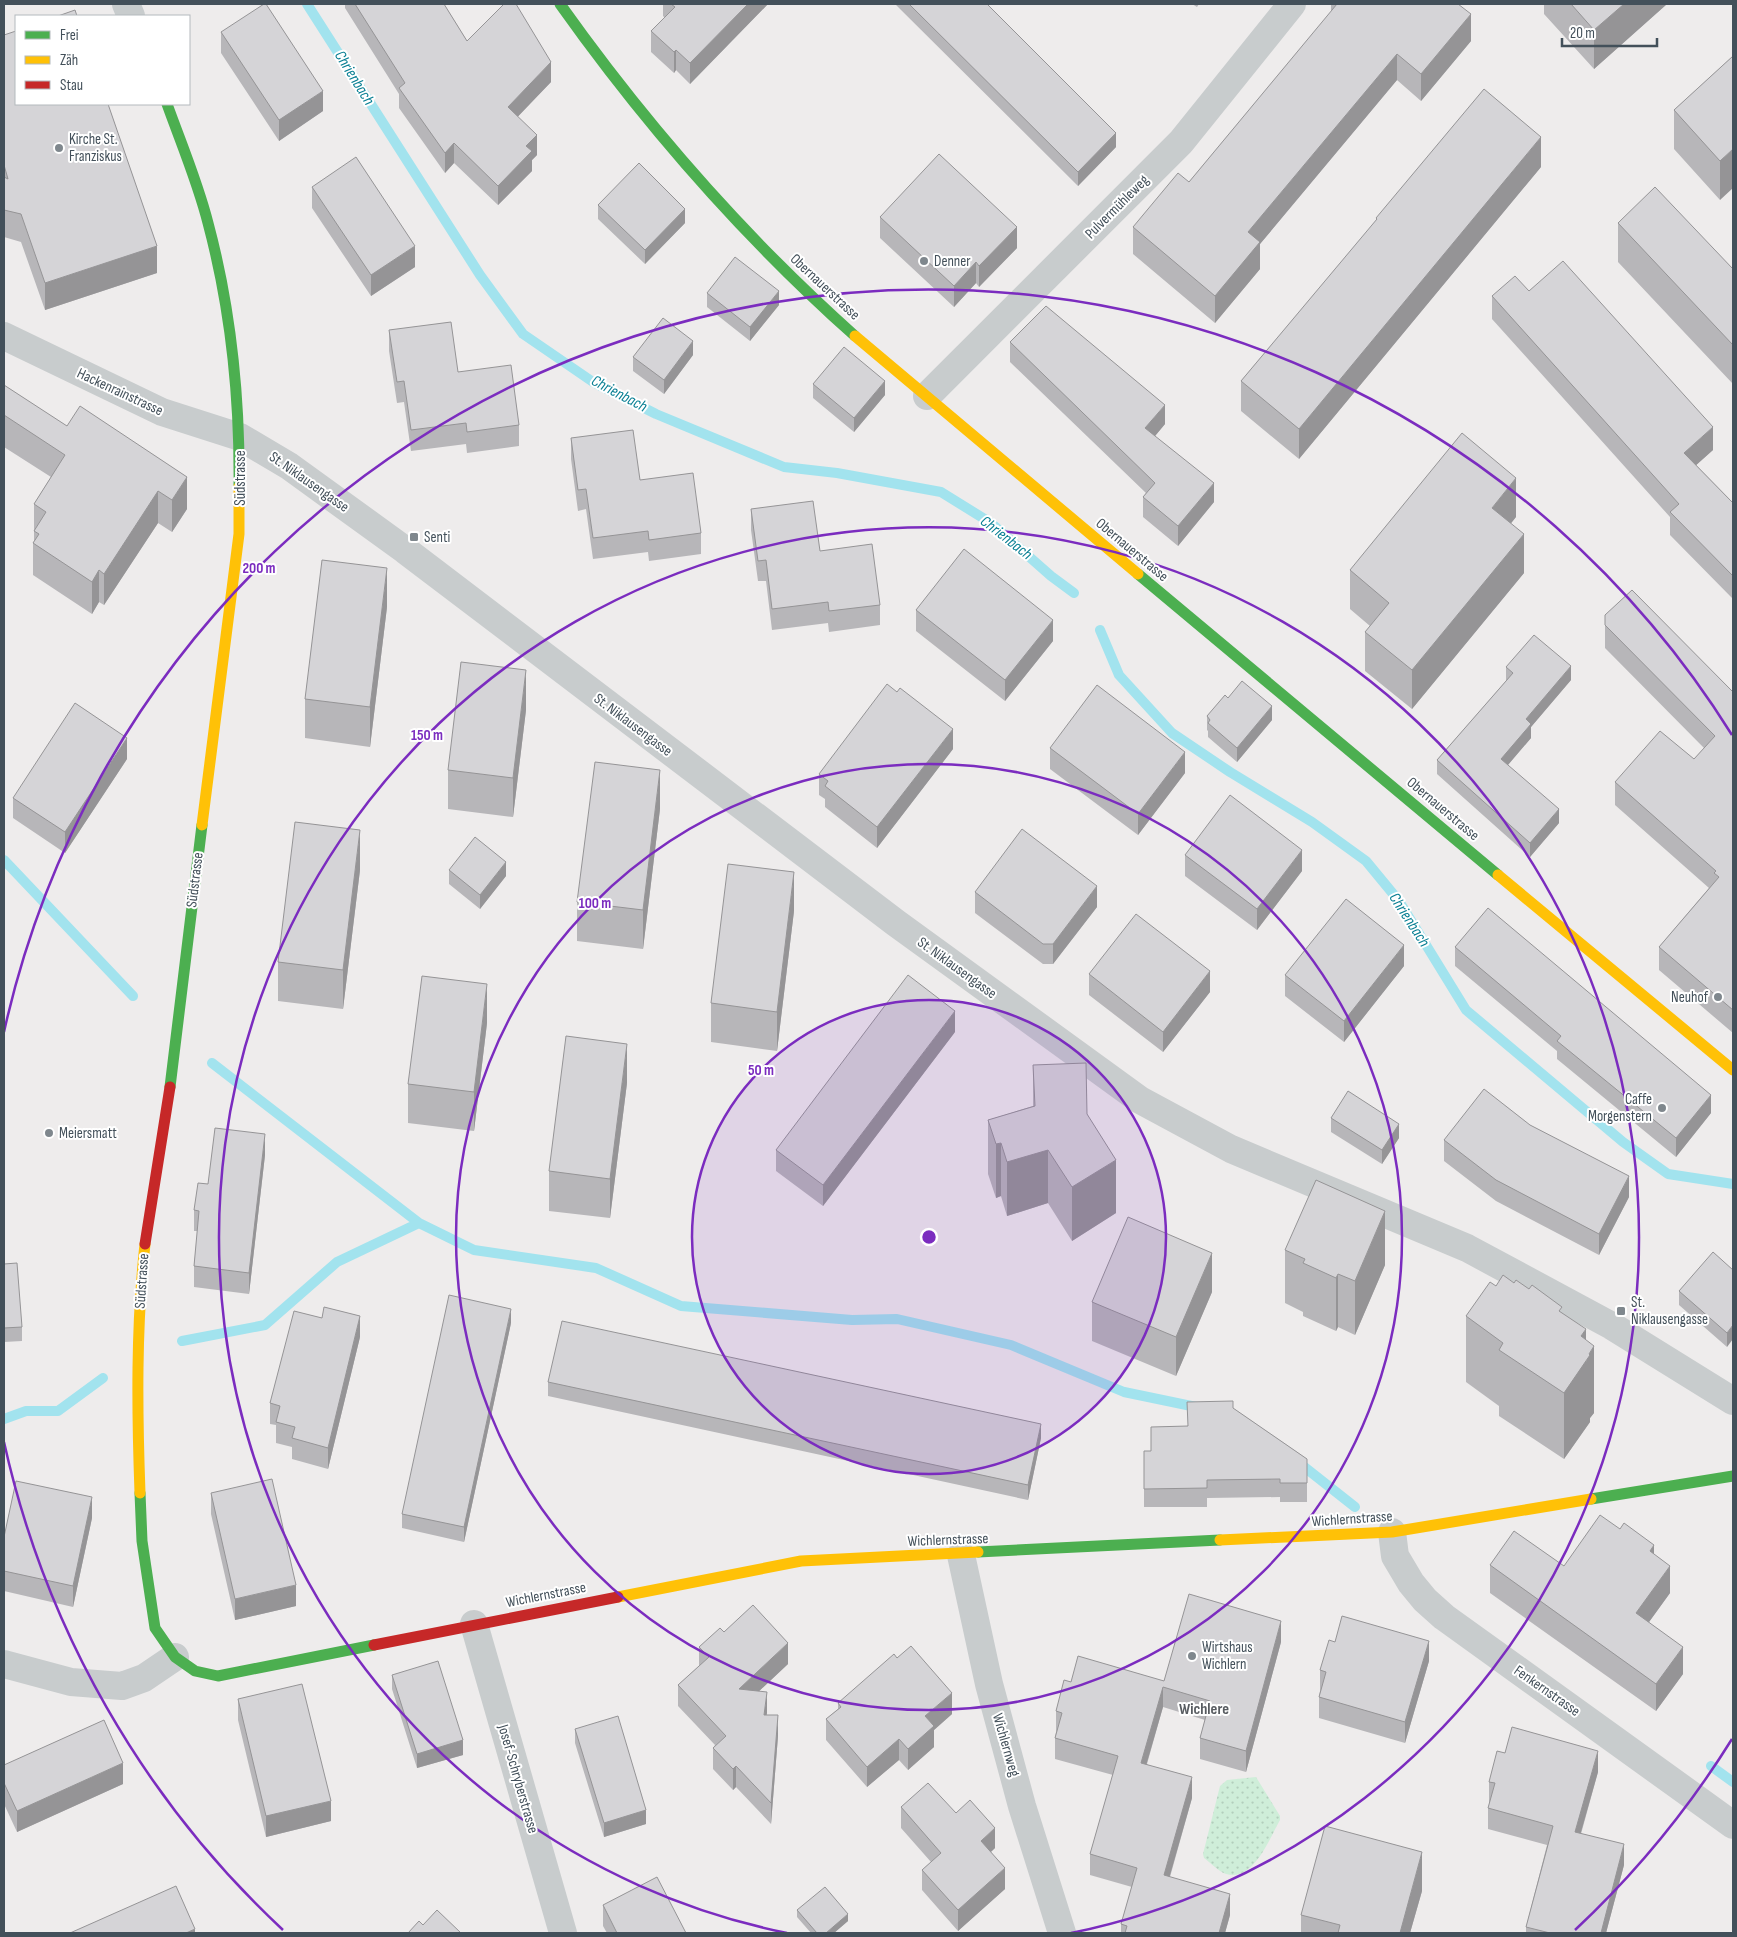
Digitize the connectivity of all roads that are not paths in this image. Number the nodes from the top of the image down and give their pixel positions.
1 (560, 4) edge
2 (1292, 4) edge
3 (167, 105) edge
4 (4, 336) edge
5 (926, 396) junction
6 (240, 437) junction
7 (1733, 1070) edge
8 (1733, 1401) edge
9 (1733, 1476) edge
10 (1392, 1532) junction
11 (961, 1555) junction
12 (474, 1624) junction
13 (175, 1657) junction
14 (4, 1664) edge
15 (1733, 1826) edge
16 (563, 1933) edge
17 (1062, 1933) edge

1 - 5 street, Obernauerstrasse
2 - 5 street, Pulvermühleweg
3 - 6 street, Südstrasse
4 - 6 street, Hackenrainstrasse
5 - 7 street, Obernauerstrasse
6 - 8 street, St. Niklausengasse
6 - 13 street, Südstrasse
9 - 10 street, Wichlernstrasse
10 - 11 street, Wichlernstrasse
10 - 15 street, Fenkernstrasse
11 - 12 street, Wichlernstrasse
11 - 17 street, Wichlernweg
12 - 13 street, Wichlernstrasse
12 - 16 street, Josef-Schryberstrasse
13 - 14 street

